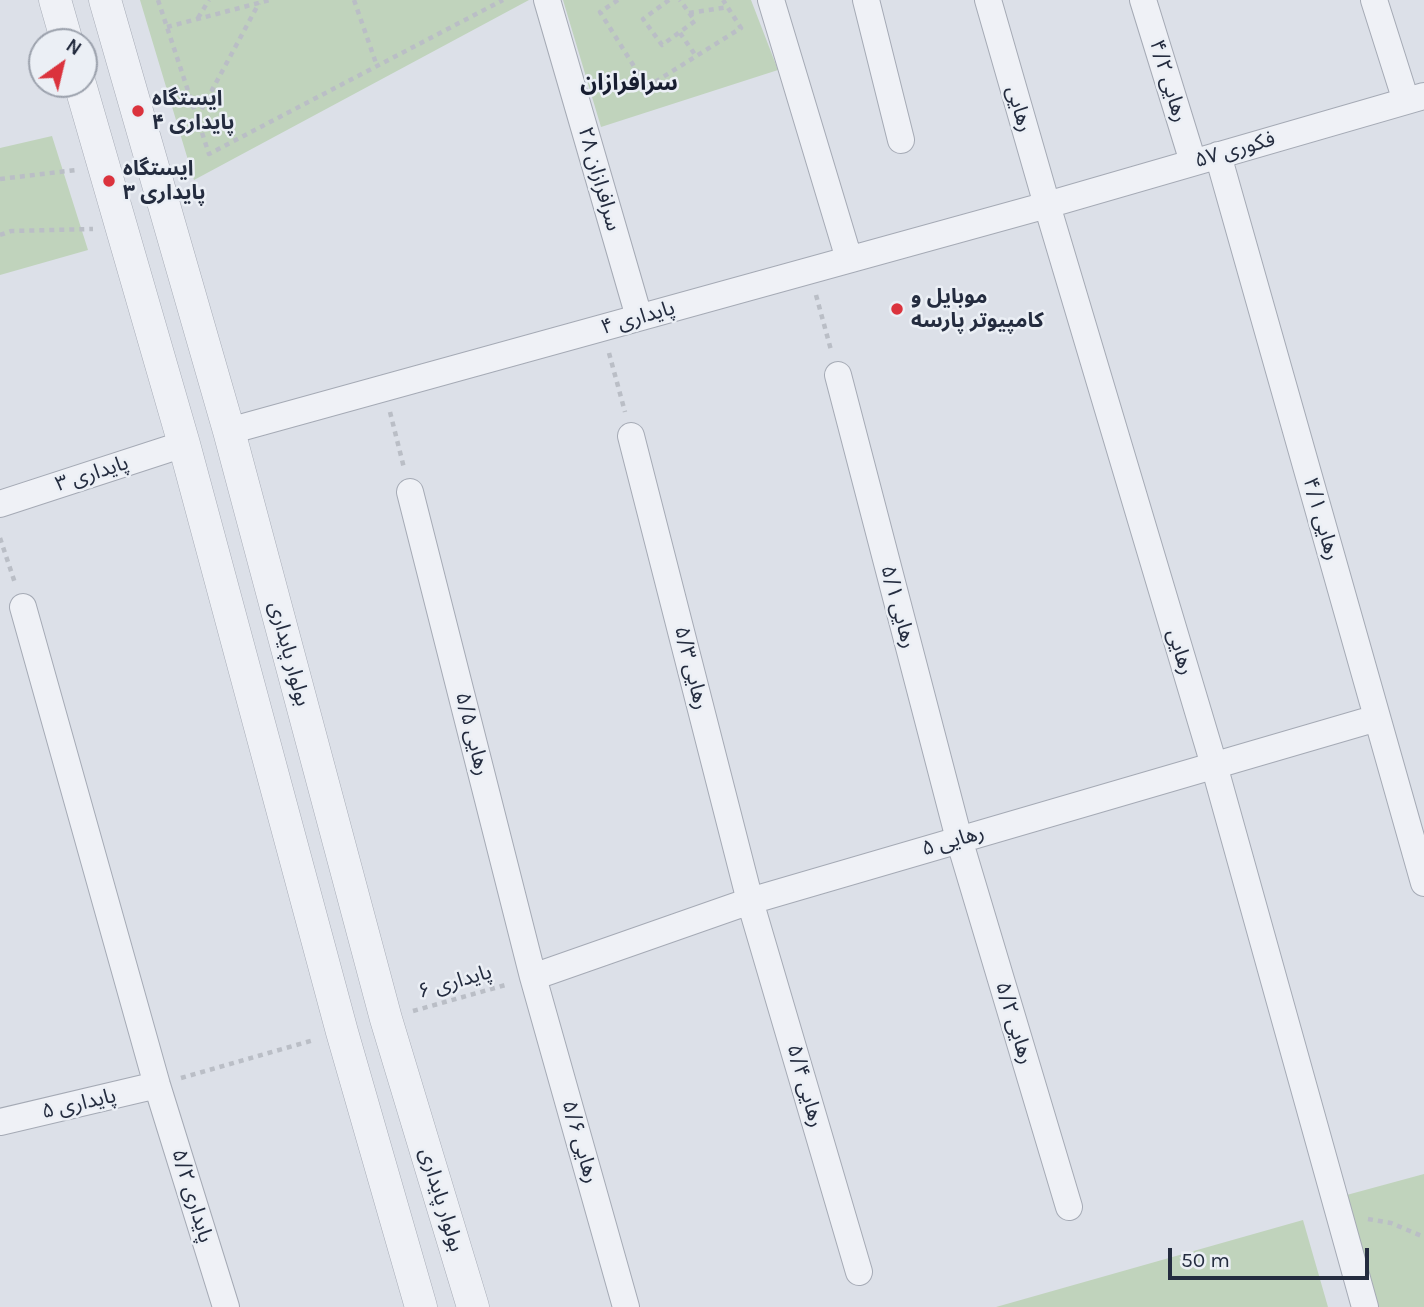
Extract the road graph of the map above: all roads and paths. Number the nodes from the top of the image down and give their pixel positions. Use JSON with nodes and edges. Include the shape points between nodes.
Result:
{"nodes":[{"id":1,"x":55,"y":0,"type":"edge"},
{"id":2,"x":105,"y":0,"type":"edge"},
{"id":3,"x":158,"y":0,"type":"edge"},
{"id":4,"x":209,"y":0,"type":"edge"},
{"id":5,"x":270,"y":0,"type":"edge"},
{"id":6,"x":354,"y":0,"type":"edge"},
{"id":7,"x":503,"y":0,"type":"edge"},
{"id":8,"x":547,"y":0,"type":"edge"},
{"id":9,"x":618,"y":0,"type":"edge"},
{"id":10,"x":656,"y":0,"type":"edge"},
{"id":11,"x":669,"y":0,"type":"edge"},
{"id":12,"x":680,"y":0,"type":"edge"},
{"id":13,"x":723,"y":0,"type":"edge"},
{"id":14,"x":771,"y":0,"type":"edge"},
{"id":15,"x":866,"y":0,"type":"edge"},
{"id":16,"x":988,"y":0,"type":"edge"},
{"id":17,"x":1143,"y":0,"type":"edge"},
{"id":18,"x":1374,"y":0,"type":"edge"},
{"id":19,"x":258,"y":3,"type":"junction"},
{"id":20,"x":661,"y":6,"type":"junction"},
{"id":21,"x":728,"y":7,"type":"junction"},
{"id":22,"x":690,"y":13,"type":"junction"},
{"id":23,"x":198,"y":19,"type":"junction"},
{"id":24,"x":167,"y":27,"type":"junction"},
{"id":25,"x":63,"y":28,"type":"edge"},
{"id":26,"x":680,"y":33,"type":"junction"},
{"id":27,"x":696,"y":56,"type":"junction"},
{"id":28,"x":377,"y":66,"type":"junction"},
{"id":29,"x":84,"y":98,"type":"edge"},
{"id":30,"x":1415,"y":98,"type":"edge"},
{"id":31,"x":197,"y":118,"type":"junction"},
{"id":32,"x":901,"y":140,"type":"dead end"},
{"id":33,"x":1218,"y":155,"type":"junction"},
{"id":34,"x":1193,"y":162,"type":"junction"},
{"id":35,"x":105,"y":167,"type":"junction"},
{"id":36,"x":0,"y":179,"type":"edge"},
{"id":37,"x":1047,"y":205,"type":"junction"},
{"id":38,"x":122,"y":228,"type":"junction"},
{"id":39,"x":0,"y":235,"type":"edge"},
{"id":40,"x":849,"y":259,"type":"junction"},
{"id":41,"x":810,"y":270,"type":"junction"},
{"id":42,"x":639,"y":317,"type":"junction"},
{"id":43,"x":602,"y":328,"type":"junction"},
{"id":44,"x":838,"y":375,"type":"joint"},
{"id":45,"x":384,"y":388,"type":"junction"},
{"id":46,"x":229,"y":431,"type":"junction"},
{"id":47,"x":631,"y":436,"type":"joint"},
{"id":48,"x":184,"y":444,"type":"junction"},
{"id":49,"x":410,"y":492,"type":"joint"},
{"id":50,"x":0,"y":504,"type":"edge"},
{"id":51,"x":0,"y":538,"type":"edge"},
{"id":52,"x":23,"y":607,"type":"joint"},
{"id":53,"x":1377,"y":718,"type":"junction"},
{"id":54,"x":1214,"y":765,"type":"junction"},
{"id":55,"x":959,"y":839,"type":"junction"},
{"id":56,"x":1424,"y":883,"type":"edge"},
{"id":57,"x":750,"y":901,"type":"junction"},
{"id":58,"x":533,"y":976,"type":"junction"},
{"id":59,"x":386,"y":1019,"type":"junction"},
{"id":60,"x":342,"y":1032,"type":"junction"},
{"id":61,"x":157,"y":1085,"type":"junction"},
{"id":62,"x":0,"y":1122,"type":"edge"},
{"id":63,"x":1069,"y":1207,"type":"dead end"},
{"id":64,"x":1339,"y":1214,"type":"junction"},
{"id":65,"x":1424,"y":1237,"type":"edge"},
{"id":66,"x":859,"y":1272,"type":"dead end"},
{"id":67,"x":226,"y":1307,"type":"edge"},
{"id":68,"x":421,"y":1307,"type":"edge"},
{"id":69,"x":473,"y":1307,"type":"edge"},
{"id":70,"x":626,"y":1307,"type":"edge"},
{"id":71,"x":1365,"y":1307,"type":"edge"}],
"edges":[{"from":1,"to":25,"type":"street"},
{"from":2,"to":46,"type":"street","name":"بولوار پایداری"},
{"from":3,"to":24,"type":"path"},
{"from":4,"to":23,"type":"path"},
{"from":5,"to":19,"type":"path"},
{"from":6,"to":28,"type":"path"},
{"from":7,"to":28,"type":"path"},
{"from":8,"to":42,"type":"street","name":"سرافرازان ۲۸"},
{"from":9,"to":27,"type":"path","via":[[600,12],[647,87]]},
{"from":10,"to":20,"type":"path"},
{"from":11,"to":20,"type":"path"},
{"from":12,"to":22,"type":"path"},
{"from":13,"to":21,"type":"path"},
{"from":14,"to":40,"type":"street"},
{"from":15,"to":32,"type":"street"},
{"from":16,"to":37,"type":"street","name":"رهایی"},
{"from":17,"to":34,"type":"street","name":"رهایی ۴/۲"},
{"from":18,"to":30,"type":"street"},
{"from":19,"to":23,"type":"path"},
{"from":19,"to":31,"type":"path"},
{"from":20,"to":26,"type":"path","via":[[643,19],[662,45]]},
{"from":21,"to":22,"type":"path"},
{"from":21,"to":27,"type":"path","via":[[741,28]]},
{"from":22,"to":26,"type":"path","via":[[695,21]]},
{"from":23,"to":24,"type":"path"},
{"from":24,"to":31,"type":"path"},
{"from":26,"to":27,"type":"path"},
{"from":28,"to":31,"type":"path","via":[[209,155]]},
{"from":29,"to":35,"type":"street"},
{"from":30,"to":33,"type":"street","name":"فکوری ۵۷"},
{"from":33,"to":34,"type":"street","name":"فکوری ۵۷"},
{"from":33,"to":53,"type":"street","name":"رهایی ۴/۱"},
{"from":34,"to":37,"type":"street","name":"فکوری ۵۷"},
{"from":35,"to":36,"type":"path"},
{"from":35,"to":38,"type":"street"},
{"from":37,"to":40,"type":"street","name":"پایداری ۴"},
{"from":37,"to":54,"type":"street","name":"رهایی"},
{"from":38,"to":39,"type":"path","via":[[11,230]]},
{"from":38,"to":48,"type":"street"},
{"from":40,"to":41,"type":"street","name":"پایداری ۴"},
{"from":41,"to":42,"type":"street","name":"پایداری ۴"},
{"from":41,"to":44,"type":"path"},
{"from":42,"to":43,"type":"street","name":"پایداری ۴"},
{"from":43,"to":45,"type":"street","name":"پایداری ۴"},
{"from":43,"to":47,"type":"path"},
{"from":44,"to":55,"type":"street","name":"رهایی ۵/۱"},
{"from":45,"to":46,"type":"street","name":"پایداری ۴"},
{"from":45,"to":49,"type":"path"},
{"from":46,"to":48,"type":"street"},
{"from":46,"to":59,"type":"street","name":"بولوار پایداری"},
{"from":47,"to":57,"type":"street","name":"رهایی ۵/۳"},
{"from":48,"to":50,"type":"street","name":"پایداری ۳"},
{"from":48,"to":60,"type":"street"},
{"from":49,"to":58,"type":"street","name":"رهایی ۵/۵"},
{"from":51,"to":52,"type":"path"},
{"from":52,"to":61,"type":"street","name":"پایداری ۵/۲"},
{"from":53,"to":54,"type":"street","name":"رهایی ۵"},
{"from":53,"to":56,"type":"street","name":"رهایی ۴/۱"},
{"from":54,"to":55,"type":"street","name":"رهایی ۵"},
{"from":54,"to":64,"type":"street","name":"رهایی"},
{"from":55,"to":57,"type":"street","name":"رهایی ۵"},
{"from":55,"to":63,"type":"street","name":"رهایی ۵/۲"},
{"from":57,"to":58,"type":"street","name":"رهایی ۵"},
{"from":57,"to":66,"type":"street","name":"رهایی ۵/۴"},
{"from":58,"to":59,"type":"path","name":"پایداری ۶"},
{"from":58,"to":70,"type":"street","name":"رهایی ۵/۶"},
{"from":59,"to":69,"type":"street","name":"بولوار پایداری"},
{"from":60,"to":61,"type":"path"},
{"from":60,"to":68,"type":"street"},
{"from":61,"to":62,"type":"street","name":"پایداری ۵"},
{"from":61,"to":67,"type":"street","name":"پایداری ۵/۲"},
{"from":64,"to":65,"type":"path","via":[[1391,1223]]},
{"from":64,"to":71,"type":"street","name":"رهایی"}]}
